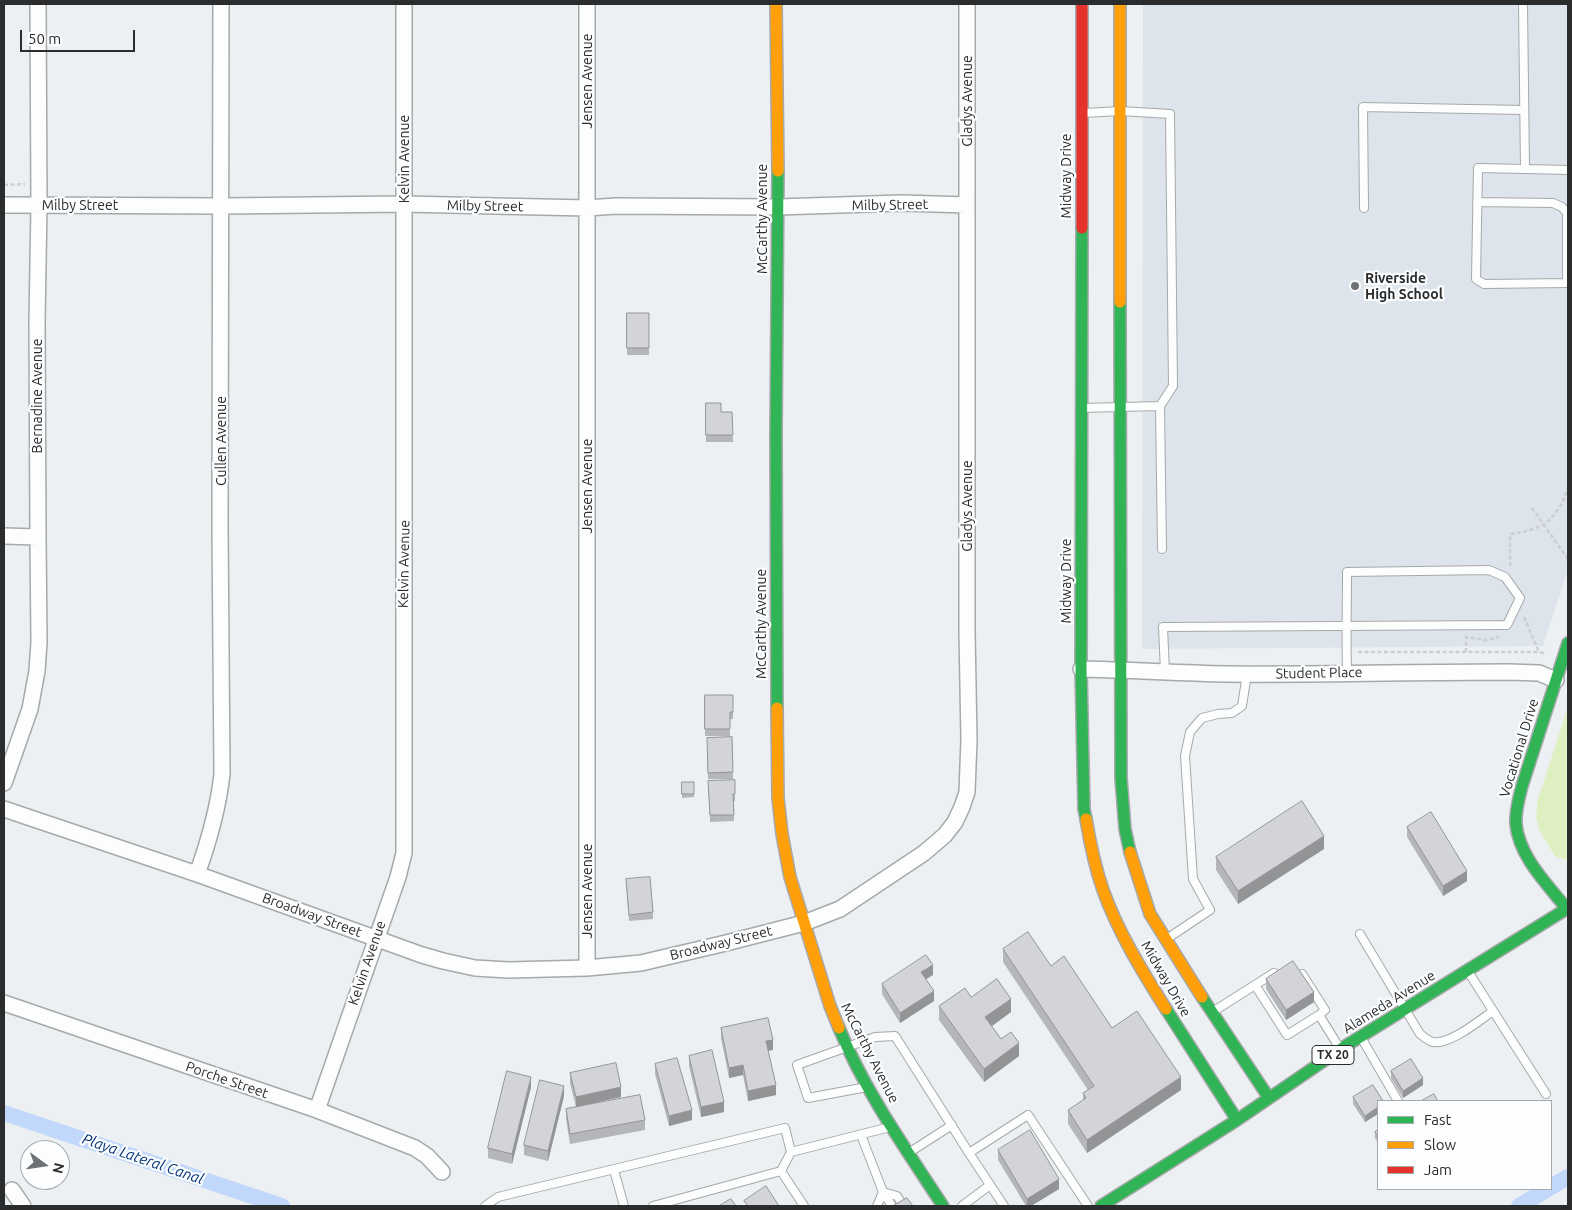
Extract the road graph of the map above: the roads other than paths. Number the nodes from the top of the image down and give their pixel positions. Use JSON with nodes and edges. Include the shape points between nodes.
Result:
{"nodes":[{"id":1,"x":38,"y":4,"type":"edge"},
{"id":2,"x":221,"y":4,"type":"edge"},
{"id":3,"x":404,"y":4,"type":"edge"},
{"id":4,"x":587,"y":4,"type":"edge"},
{"id":5,"x":776,"y":4,"type":"edge"},
{"id":6,"x":967,"y":4,"type":"edge"},
{"id":7,"x":1082,"y":4,"type":"edge"},
{"id":8,"x":1120,"y":4,"type":"edge"},
{"id":9,"x":1523,"y":4,"type":"edge"},
{"id":10,"x":1524,"y":110,"type":"junction"},
{"id":11,"x":1120,"y":112,"type":"junction"},
{"id":12,"x":1082,"y":113,"type":"junction"},
{"id":13,"x":1525,"y":169,"type":"junction"},
{"id":14,"x":1568,"y":170,"type":"edge"},
{"id":15,"x":1477,"y":202,"type":"junction"},
{"id":16,"x":404,"y":204,"type":"junction"},
{"id":17,"x":4,"y":205,"type":"edge"},
{"id":18,"x":39,"y":205,"type":"junction"},
{"id":19,"x":967,"y":205,"type":"junction"},
{"id":20,"x":222,"y":206,"type":"junction"},
{"id":21,"x":778,"y":207,"type":"junction"},
{"id":22,"x":587,"y":208,"type":"junction"},
{"id":23,"x":1364,"y":208,"type":"dead end"},
{"id":24,"x":1568,"y":284,"type":"edge"},
{"id":25,"x":1160,"y":406,"type":"junction"},
{"id":26,"x":1081,"y":408,"type":"junction"},
{"id":27,"x":1121,"y":408,"type":"junction"},
{"id":28,"x":4,"y":536,"type":"edge"},
{"id":29,"x":38,"y":536,"type":"junction"},
{"id":30,"x":1162,"y":549,"type":"dead end"},
{"id":31,"x":1347,"y":626,"type":"junction"},
{"id":32,"x":1568,"y":643,"type":"edge"},
{"id":33,"x":1081,"y":670,"type":"junction"},
{"id":34,"x":1121,"y":670,"type":"junction"},
{"id":35,"x":1165,"y":672,"type":"junction"},
{"id":36,"x":1347,"y":672,"type":"junction"},
{"id":37,"x":1247,"y":674,"type":"junction"},
{"id":38,"x":1556,"y":680,"type":"junction"},
{"id":39,"x":4,"y":783,"type":"edge"},
{"id":40,"x":4,"y":809,"type":"edge"},
{"id":41,"x":197,"y":874,"type":"junction"},
{"id":42,"x":1567,"y":908,"type":"edge"},
{"id":43,"x":804,"y":922,"type":"junction"},
{"id":44,"x":1360,"y":934,"type":"dead end"},
{"id":45,"x":376,"y":938,"type":"junction"},
{"id":46,"x":1166,"y":939,"type":"junction"},
{"id":47,"x":587,"y":968,"type":"junction"},
{"id":48,"x":1299,"y":969,"type":"edge"},
{"id":49,"x":1278,"y":971,"type":"edge"},
{"id":50,"x":1468,"y":971,"type":"junction"},
{"id":51,"x":1255,"y":985,"type":"junction"},
{"id":52,"x":4,"y":1003,"type":"edge"},
{"id":53,"x":1406,"y":1010,"type":"junction"},
{"id":54,"x":1493,"y":1011,"type":"junction"},
{"id":55,"x":1212,"y":1012,"type":"junction"},
{"id":56,"x":1319,"y":1015,"type":"junction"},
{"id":57,"x":1361,"y":1037,"type":"junction"},
{"id":58,"x":847,"y":1048,"type":"junction"},
{"id":59,"x":1341,"y":1050,"type":"junction"},
{"id":60,"x":869,"y":1087,"type":"junction"},
{"id":61,"x":1546,"y":1094,"type":"dead end"},
{"id":62,"x":1269,"y":1098,"type":"junction"},
{"id":63,"x":1397,"y":1100,"type":"edge"},
{"id":64,"x":317,"y":1110,"type":"junction"},
{"id":65,"x":1237,"y":1120,"type":"junction"},
{"id":66,"x":952,"y":1125,"type":"junction"},
{"id":67,"x":892,"y":1127,"type":"junction"},
{"id":68,"x":860,"y":1134,"type":"junction"},
{"id":69,"x":791,"y":1152,"type":"junction"},
{"id":70,"x":909,"y":1153,"type":"junction"},
{"id":71,"x":969,"y":1153,"type":"junction"},
{"id":72,"x":614,"y":1170,"type":"junction"},
{"id":73,"x":781,"y":1170,"type":"junction"},
{"id":74,"x":442,"y":1172,"type":"dead end"},
{"id":75,"x":990,"y":1185,"type":"junction"},
{"id":76,"x":12,"y":1190,"type":"dead end"},
{"id":77,"x":883,"y":1192,"type":"junction"},
{"id":78,"x":902,"y":1204,"type":"edge"},
{"id":79,"x":23,"y":1206,"type":"edge"},
{"id":80,"x":485,"y":1206,"type":"edge"},
{"id":81,"x":624,"y":1206,"type":"edge"},
{"id":82,"x":653,"y":1206,"type":"edge"},
{"id":83,"x":804,"y":1206,"type":"edge"},
{"id":84,"x":877,"y":1206,"type":"edge"},
{"id":85,"x":892,"y":1206,"type":"edge"},
{"id":86,"x":943,"y":1206,"type":"edge"},
{"id":87,"x":962,"y":1206,"type":"edge"},
{"id":88,"x":1004,"y":1206,"type":"edge"},
{"id":89,"x":1088,"y":1206,"type":"edge"},
{"id":90,"x":1101,"y":1206,"type":"edge"}],
"edges":[{"from":1,"to":18,"type":"street","name":"Bernadine Avenue"},
{"from":2,"to":20,"type":"street","name":"Cullen Avenue"},
{"from":3,"to":16,"type":"street","name":"Kelvin Avenue"},
{"from":4,"to":22,"type":"street","name":"Jensen Avenue"},
{"from":5,"to":21,"type":"main road","name":"McCarthy Avenue"},
{"from":6,"to":19,"type":"street","name":"Gladys Avenue"},
{"from":7,"to":12,"type":"main road","name":"Midway Drive"},
{"from":8,"to":11,"type":"main road","name":"Midway Drive"},
{"from":9,"to":10,"type":"lane"},
{"from":10,"to":13,"type":"lane"},
{"from":10,"to":23,"type":"lane","via":[[1363,107]]},
{"from":11,"to":12,"type":"lane"},
{"from":11,"to":25,"type":"lane","via":[[1170,114],[1173,386]]},
{"from":11,"to":27,"type":"main road","name":"Midway Drive"},
{"from":12,"to":26,"type":"main road","name":"Midway Drive"},
{"from":13,"to":14,"type":"lane"},
{"from":13,"to":15,"type":"lane","via":[[1478,168]]},
{"from":15,"to":24,"type":"lane","via":[[1553,203],[1562,207],[1567,213]]},
{"from":15,"to":24,"type":"lane","via":[[1476,279],[1484,284]]},
{"from":16,"to":20,"type":"street","name":"Milby Street"},
{"from":16,"to":22,"type":"street","name":"Milby Street"},
{"from":16,"to":45,"type":"street","name":"Kelvin Avenue","via":[[405,839],[398,877]]},
{"from":17,"to":18,"type":"street","name":"Milby Street"},
{"from":18,"to":20,"type":"street","name":"Milby Street"},
{"from":18,"to":29,"type":"street","name":"Bernadine Avenue"},
{"from":19,"to":21,"type":"street","name":"Milby Street","via":[[901,203]]},
{"from":19,"to":43,"type":"street","name":"Gladys Avenue","via":[[967,792],[955,822],[924,853],[840,909]]},
{"from":20,"to":41,"type":"street","name":"Cullen Avenue","via":[[222,774],[217,812]]},
{"from":21,"to":22,"type":"street","name":"Milby Street"},
{"from":21,"to":43,"type":"main road","name":"McCarthy Avenue","via":[[778,798],[790,877]]},
{"from":22,"to":47,"type":"street","name":"Jensen Avenue"},
{"from":25,"to":27,"type":"lane"},
{"from":25,"to":30,"type":"lane"},
{"from":26,"to":27,"type":"lane"},
{"from":26,"to":33,"type":"main road","name":"Midway Drive"},
{"from":27,"to":34,"type":"main road","name":"Midway Drive"},
{"from":28,"to":29,"type":"street"},
{"from":29,"to":39,"type":"street","name":"Bernadine Avenue","via":[[37,671],[30,709]]},
{"from":31,"to":31,"type":"lane","via":[[1506,626],[1520,598],[1505,577],[1489,570],[1348,572]]},
{"from":31,"to":35,"type":"lane","via":[[1163,627]]},
{"from":31,"to":36,"type":"lane"},
{"from":32,"to":38,"type":"main road","name":"Vocational Drive"},
{"from":33,"to":34,"type":"street","name":"Student Place"},
{"from":33,"to":65,"type":"main road","name":"Midway Drive","via":[[1084,809],[1090,848],[1103,890],[1149,982]]},
{"from":34,"to":35,"type":"street","name":"Student Place"},
{"from":34,"to":46,"type":"main road","name":"Midway Drive","via":[[1121,778],[1125,829],[1150,914]]},
{"from":35,"to":37,"type":"street","name":"Student Place"},
{"from":36,"to":37,"type":"street","name":"Student Place"},
{"from":36,"to":38,"type":"street","name":"Student Place","via":[[1508,672],[1539,674]]},
{"from":37,"to":46,"type":"lane","via":[[1242,706],[1232,713],[1202,718],[1190,732],[1185,756],[1193,879],[1210,910]]},
{"from":38,"to":42,"type":"main road","name":"Vocational Drive","via":[[1517,805],[1516,825],[1527,854]]},
{"from":40,"to":41,"type":"street","name":"Broadway Street"},
{"from":41,"to":45,"type":"street","name":"Broadway Street"},
{"from":42,"to":50,"type":"main road","name":"Alameda Avenue","number":"TX 20"},
{"from":43,"to":47,"type":"street","name":"Broadway Street","via":[[641,962]]},
{"from":43,"to":58,"type":"main road","name":"McCarthy Avenue","via":[[830,1006]]},
{"from":44,"to":53,"type":"lane"},
{"from":45,"to":47,"type":"street","name":"Broadway Street","via":[[443,961],[475,968]]},
{"from":45,"to":64,"type":"street","name":"Kelvin Avenue"},
{"from":46,"to":55,"type":"main road","name":"Midway Drive"},
{"from":48,"to":56,"type":"lane","via":[[1325,1010]]},
{"from":49,"to":51,"type":"lane"},
{"from":50,"to":53,"type":"main road","name":"Alameda Avenue","number":"TX 20"},
{"from":50,"to":54,"type":"lane"},
{"from":51,"to":55,"type":"lane"},
{"from":51,"to":56,"type":"lane","via":[[1287,1035]]},
{"from":52,"to":64,"type":"street","name":"Porche Street"},
{"from":53,"to":54,"type":"lane","via":[[1420,1034],[1432,1042],[1454,1037]]},
{"from":53,"to":57,"type":"main road","name":"Alameda Avenue","number":"TX 20"},
{"from":54,"to":61,"type":"lane"},
{"from":55,"to":62,"type":"main road","name":"Midway Drive"},
{"from":56,"to":59,"type":"lane"},
{"from":57,"to":59,"type":"main road","name":"Alameda Avenue","number":"TX 20"},
{"from":57,"to":63,"type":"lane"},
{"from":58,"to":60,"type":"main road","name":"McCarthy Avenue"},
{"from":58,"to":60,"type":"lane","via":[[797,1065],[808,1098]]},
{"from":58,"to":66,"type":"lane","via":[[876,1037],[894,1036]]},
{"from":59,"to":62,"type":"main road","name":"Alameda Avenue","number":"TX 20"},
{"from":60,"to":67,"type":"main road","name":"McCarthy Avenue"},
{"from":62,"to":65,"type":"main road","name":"Alameda Avenue","number":"TX 20"},
{"from":64,"to":74,"type":"street","name":"Porche Street","via":[[415,1148]]},
{"from":65,"to":90,"type":"main road","name":"Alameda Avenue","number":"TX 20"},
{"from":66,"to":70,"type":"lane"},
{"from":66,"to":71,"type":"lane"},
{"from":67,"to":68,"type":"lane"},
{"from":67,"to":70,"type":"main road","name":"McCarthy Avenue"},
{"from":68,"to":69,"type":"lane"},
{"from":68,"to":77,"type":"lane"},
{"from":69,"to":72,"type":"lane","via":[[786,1128]]},
{"from":69,"to":73,"type":"lane"},
{"from":70,"to":86,"type":"main road","name":"McCarthy Avenue"},
{"from":71,"to":75,"type":"lane"},
{"from":71,"to":89,"type":"lane","via":[[1028,1115]]},
{"from":72,"to":80,"type":"lane","via":[[498,1198]]},
{"from":72,"to":81,"type":"lane"},
{"from":73,"to":82,"type":"lane"},
{"from":73,"to":83,"type":"lane"},
{"from":75,"to":87,"type":"lane"},
{"from":75,"to":88,"type":"lane"},
{"from":76,"to":79,"type":"street"},
{"from":77,"to":78,"type":"lane","via":[[897,1196]]},
{"from":77,"to":84,"type":"lane"},
{"from":77,"to":85,"type":"lane"}]}
